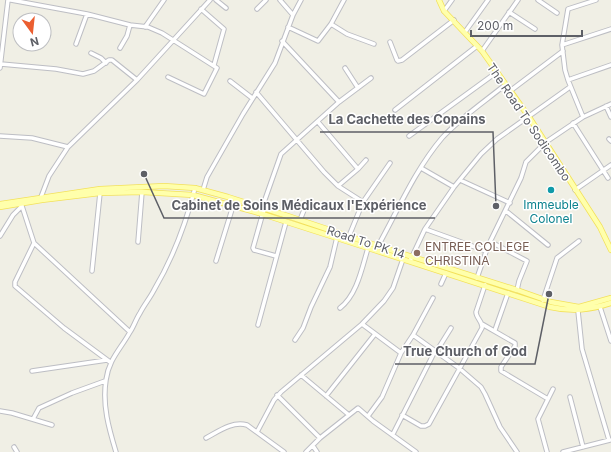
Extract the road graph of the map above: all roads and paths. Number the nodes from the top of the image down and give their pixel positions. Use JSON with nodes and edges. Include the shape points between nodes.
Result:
{"nodes":[{"id":1,"x":10,"y":0,"type":"edge"},
{"id":2,"x":31,"y":0,"type":"edge"},
{"id":3,"x":164,"y":0,"type":"edge"},
{"id":4,"x":210,"y":0,"type":"edge"},
{"id":5,"x":216,"y":0,"type":"edge"},
{"id":6,"x":266,"y":0,"type":"edge"},
{"id":7,"x":280,"y":0,"type":"edge"},
{"id":8,"x":301,"y":0,"type":"edge"},
{"id":9,"x":344,"y":0,"type":"edge"},
{"id":10,"x":438,"y":0,"type":"edge"},
{"id":11,"x":452,"y":0,"type":"edge"},
{"id":12,"x":488,"y":0,"type":"edge"},
{"id":13,"x":518,"y":0,"type":"edge"},
{"id":14,"x":538,"y":0,"type":"edge"},
{"id":15,"x":596,"y":0,"type":"edge"},
{"id":16,"x":25,"y":3,"type":"junction"},
{"id":17,"x":226,"y":8,"type":"dead end"},
{"id":18,"x":201,"y":9,"type":"junction"},
{"id":19,"x":257,"y":9,"type":"dead end"},
{"id":20,"x":444,"y":11,"type":"junction"},
{"id":21,"x":509,"y":12,"type":"junction"},
{"id":22,"x":557,"y":13,"type":"dead end"},
{"id":23,"x":87,"y":14,"type":"junction"},
{"id":24,"x":293,"y":15,"type":"junction"},
{"id":25,"x":454,"y":20,"type":"junction"},
{"id":26,"x":331,"y":24,"type":"junction"},
{"id":27,"x":130,"y":25,"type":"junction"},
{"id":28,"x":146,"y":27,"type":"junction"},
{"id":29,"x":288,"y":27,"type":"junction"},
{"id":30,"x":535,"y":29,"type":"dead end"},
{"id":31,"x":611,"y":29,"type":"edge"},
{"id":32,"x":466,"y":32,"type":"junction"},
{"id":33,"x":174,"y":40,"type":"junction"},
{"id":34,"x":282,"y":41,"type":"junction"},
{"id":35,"x":390,"y":42,"type":"dead end"},
{"id":36,"x":76,"y":44,"type":"dead end"},
{"id":37,"x":374,"y":44,"type":"dead end"},
{"id":38,"x":562,"y":45,"type":"junction"},
{"id":39,"x":477,"y":46,"type":"junction"},
{"id":40,"x":120,"y":48,"type":"dead end"},
{"id":41,"x":482,"y":51,"type":"junction"},
{"id":42,"x":563,"y":51,"type":"junction"},
{"id":43,"x":91,"y":53,"type":"dead end"},
{"id":44,"x":106,"y":63,"type":"junction"},
{"id":45,"x":214,"y":65,"type":"junction"},
{"id":46,"x":611,"y":65,"type":"edge"},
{"id":47,"x":0,"y":66,"type":"edge"},
{"id":48,"x":345,"y":68,"type":"dead end"},
{"id":49,"x":497,"y":72,"type":"junction"},
{"id":50,"x":168,"y":77,"type":"dead end"},
{"id":51,"x":371,"y":78,"type":"dead end"},
{"id":52,"x":137,"y":80,"type":"junction"},
{"id":53,"x":568,"y":80,"type":"junction"},
{"id":54,"x":230,"y":81,"type":"dead end"},
{"id":55,"x":506,"y":85,"type":"junction"},
{"id":56,"x":570,"y":87,"type":"junction"},
{"id":57,"x":358,"y":88,"type":"junction"},
{"id":58,"x":510,"y":91,"type":"junction"},
{"id":59,"x":256,"y":92,"type":"junction"},
{"id":60,"x":252,"y":98,"type":"junction"},
{"id":61,"x":339,"y":102,"type":"junction"},
{"id":62,"x":611,"y":104,"type":"edge"},
{"id":63,"x":606,"y":106,"type":"junction"},
{"id":64,"x":395,"y":110,"type":"dead end"},
{"id":65,"x":529,"y":117,"type":"junction"},
{"id":66,"x":583,"y":117,"type":"junction"},
{"id":67,"x":611,"y":118,"type":"edge"},
{"id":68,"x":318,"y":122,"type":"junction"},
{"id":69,"x":573,"y":123,"type":"junction"},
{"id":70,"x":0,"y":136,"type":"edge"},
{"id":71,"x":409,"y":136,"type":"dead end"},
{"id":72,"x":297,"y":140,"type":"junction"},
{"id":73,"x":546,"y":142,"type":"junction"},
{"id":74,"x":68,"y":147,"type":"junction"},
{"id":75,"x":366,"y":160,"type":"dead end"},
{"id":76,"x":390,"y":163,"type":"dead end"},
{"id":77,"x":611,"y":165,"type":"edge"},
{"id":78,"x":421,"y":168,"type":"junction"},
{"id":79,"x":358,"y":169,"type":"junction"},
{"id":80,"x":603,"y":171,"type":"junction"},
{"id":81,"x":608,"y":178,"type":"dead end"},
{"id":82,"x":460,"y":180,"type":"junction"},
{"id":83,"x":338,"y":186,"type":"junction"},
{"id":84,"x":454,"y":187,"type":"junction"},
{"id":85,"x":195,"y":188,"type":"junction"},
{"id":86,"x":203,"y":190,"type":"junction"},
{"id":87,"x":575,"y":190,"type":"junction"},
{"id":88,"x":142,"y":192,"type":"junction"},
{"id":89,"x":100,"y":193,"type":"junction"},
{"id":90,"x":193,"y":195,"type":"junction"},
{"id":91,"x":41,"y":197,"type":"junction"},
{"id":92,"x":363,"y":202,"type":"junction"},
{"id":93,"x":510,"y":203,"type":"junction"},
{"id":94,"x":0,"y":204,"type":"edge"},
{"id":95,"x":21,"y":205,"type":"junction"},
{"id":96,"x":306,"y":205,"type":"dead end"},
{"id":97,"x":233,"y":206,"type":"junction"},
{"id":98,"x":0,"y":207,"type":"edge"},
{"id":99,"x":263,"y":208,"type":"junction"},
{"id":100,"x":506,"y":211,"type":"junction"},
{"id":101,"x":262,"y":214,"type":"junction"},
{"id":102,"x":300,"y":220,"type":"junction"},
{"id":103,"x":286,"y":222,"type":"junction"},
{"id":104,"x":426,"y":229,"type":"junction"},
{"id":105,"x":337,"y":235,"type":"junction"},
{"id":106,"x":0,"y":236,"type":"edge"},
{"id":107,"x":349,"y":236,"type":"junction"},
{"id":108,"x":579,"y":241,"type":"dead end"},
{"id":109,"x":138,"y":242,"type":"dead end"},
{"id":110,"x":490,"y":242,"type":"junction"},
{"id":111,"x":34,"y":244,"type":"junction"},
{"id":112,"x":548,"y":245,"type":"dead end"},
{"id":113,"x":378,"y":246,"type":"junction"},
{"id":114,"x":368,"y":248,"type":"junction"},
{"id":115,"x":611,"y":250,"type":"edge"},
{"id":116,"x":486,"y":251,"type":"junction"},
{"id":117,"x":276,"y":256,"type":"junction"},
{"id":118,"x":403,"y":259,"type":"junction"},
{"id":119,"x":411,"y":259,"type":"junction"},
{"id":120,"x":216,"y":261,"type":"dead end"},
{"id":121,"x":92,"y":271,"type":"dead end"},
{"id":122,"x":446,"y":272,"type":"junction"},
{"id":123,"x":477,"y":278,"type":"junction"},
{"id":124,"x":441,"y":284,"type":"dead end"},
{"id":125,"x":485,"y":285,"type":"junction"},
{"id":126,"x":517,"y":290,"type":"junction"},
{"id":127,"x":508,"y":293,"type":"junction"},
{"id":128,"x":433,"y":298,"type":"dead end"},
{"id":129,"x":611,"y":298,"type":"edge"},
{"id":130,"x":543,"y":300,"type":"junction"},
{"id":131,"x":611,"y":303,"type":"edge"},
{"id":132,"x":600,"y":307,"type":"junction"},
{"id":133,"x":340,"y":308,"type":"dead end"},
{"id":134,"x":578,"y":311,"type":"junction"},
{"id":135,"x":362,"y":324,"type":"junction"},
{"id":136,"x":482,"y":324,"type":"junction"},
{"id":137,"x":258,"y":325,"type":"dead end"},
{"id":138,"x":451,"y":328,"type":"dead end"},
{"id":139,"x":495,"y":330,"type":"junction"},
{"id":140,"x":130,"y":332,"type":"junction"},
{"id":141,"x":375,"y":334,"type":"junction"},
{"id":142,"x":413,"y":335,"type":"junction"},
{"id":143,"x":295,"y":340,"type":"dead end"},
{"id":144,"x":611,"y":342,"type":"edge"},
{"id":145,"x":436,"y":352,"type":"junction"},
{"id":146,"x":401,"y":353,"type":"junction"},
{"id":147,"x":109,"y":361,"type":"junction"},
{"id":148,"x":459,"y":368,"type":"junction"},
{"id":149,"x":32,"y":372,"type":"dead end"},
{"id":150,"x":301,"y":374,"type":"junction"},
{"id":151,"x":106,"y":381,"type":"junction"},
{"id":152,"x":553,"y":389,"type":"dead end"},
{"id":153,"x":277,"y":395,"type":"junction"},
{"id":154,"x":326,"y":396,"type":"junction"},
{"id":155,"x":570,"y":397,"type":"dead end"},
{"id":156,"x":548,"y":399,"type":"junction"},
{"id":157,"x":0,"y":411,"type":"edge"},
{"id":158,"x":349,"y":415,"type":"junction"},
{"id":159,"x":402,"y":415,"type":"junction"},
{"id":160,"x":368,"y":416,"type":"junction"},
{"id":161,"x":33,"y":420,"type":"junction"},
{"id":162,"x":52,"y":425,"type":"dead end"},
{"id":163,"x":257,"y":432,"type":"junction"},
{"id":164,"x":393,"y":434,"type":"junction"},
{"id":165,"x":206,"y":438,"type":"dead end"},
{"id":166,"x":320,"y":438,"type":"junction"},
{"id":167,"x":610,"y":440,"type":"edge"},
{"id":168,"x":313,"y":446,"type":"junction"},
{"id":169,"x":14,"y":447,"type":"dead end"},
{"id":170,"x":583,"y":447,"type":"junction"},
{"id":171,"x":17,"y":452,"type":"edge"},
{"id":172,"x":116,"y":452,"type":"edge"},
{"id":173,"x":284,"y":452,"type":"edge"},
{"id":174,"x":306,"y":452,"type":"edge"},
{"id":175,"x":317,"y":452,"type":"edge"},
{"id":176,"x":416,"y":452,"type":"edge"},
{"id":177,"x":516,"y":452,"type":"edge"},
{"id":178,"x":547,"y":452,"type":"edge"},
{"id":179,"x":563,"y":452,"type":"edge"}],
"edges":[{"from":1,"to":16,"type":"street"},
{"from":1,"to":47,"type":"street"},
{"from":2,"to":16,"type":"street"},
{"from":3,"to":28,"type":"street"},
{"from":4,"to":18,"type":"street"},
{"from":5,"to":17,"type":"street"},
{"from":6,"to":19,"type":"street"},
{"from":7,"to":24,"type":"street"},
{"from":8,"to":24,"type":"street"},
{"from":9,"to":26,"type":"street"},
{"from":10,"to":20,"type":"main road","name":"The Road To Sodicombo"},
{"from":11,"to":20,"type":"street"},
{"from":12,"to":32,"type":"street"},
{"from":13,"to":21,"type":"street"},
{"from":14,"to":22,"type":"street"},
{"from":15,"to":38,"type":"street","via":[[568,8]]},
{"from":16,"to":23,"type":"street"},
{"from":18,"to":33,"type":"street"},
{"from":18,"to":45,"type":"street","via":[[223,28]]},
{"from":20,"to":25,"type":"main road","name":"The Road To Sodicombo"},
{"from":21,"to":30,"type":"street"},
{"from":21,"to":41,"type":"street"},
{"from":23,"to":27,"type":"street"},
{"from":23,"to":36,"type":"street"},
{"from":24,"to":29,"type":"street"},
{"from":25,"to":32,"type":"main road","name":"The Road To Sodicombo"},
{"from":25,"to":35,"type":"street","via":[[400,61],[397,60]]},
{"from":26,"to":29,"type":"street","via":[[318,41]]},
{"from":26,"to":37,"type":"street","via":[[347,34]]},
{"from":27,"to":28,"type":"street"},
{"from":27,"to":40,"type":"street"},
{"from":28,"to":33,"type":"street"},
{"from":29,"to":34,"type":"street"},
{"from":31,"to":38,"type":"street"},
{"from":32,"to":39,"type":"main road","name":"The Road To Sodicombo"},
{"from":33,"to":45,"type":"street"},
{"from":33,"to":52,"type":"street"},
{"from":34,"to":59,"type":"street","via":[[271,70]]},
{"from":34,"to":61,"type":"street"},
{"from":38,"to":42,"type":"street"},
{"from":39,"to":41,"type":"main road","name":"The Road To Sodicombo"},
{"from":39,"to":64,"type":"street"},
{"from":41,"to":49,"type":"main road","name":"The Road To Sodicombo"},
{"from":42,"to":53,"type":"street"},
{"from":42,"to":58,"type":"street"},
{"from":43,"to":44,"type":"street"},
{"from":44,"to":47,"type":"street","via":[[94,71],[83,74],[56,69]]},
{"from":44,"to":52,"type":"street","via":[[112,60]]},
{"from":45,"to":50,"type":"street","via":[[217,70],[204,94]]},
{"from":46,"to":53,"type":"street"},
{"from":48,"to":57,"type":"street"},
{"from":49,"to":55,"type":"main road","name":"The Road To Sodicombo"},
{"from":49,"to":71,"type":"street"},
{"from":51,"to":57,"type":"street"},
{"from":52,"to":74,"type":"street"},
{"from":53,"to":56,"type":"street"},
{"from":54,"to":60,"type":"street"},
{"from":55,"to":58,"type":"main road","name":"The Road To Sodicombo"},
{"from":55,"to":78,"type":"street","via":[[443,137]]},
{"from":56,"to":65,"type":"street"},
{"from":56,"to":66,"type":"street"},
{"from":57,"to":61,"type":"street"},
{"from":58,"to":65,"type":"main road","name":"The Road To Sodicombo"},
{"from":59,"to":60,"type":"street"},
{"from":59,"to":72,"type":"street"},
{"from":60,"to":86,"type":"street","via":[[207,177]]},
{"from":61,"to":68,"type":"street"},
{"from":62,"to":63,"type":"street"},
{"from":63,"to":66,"type":"street"},
{"from":63,"to":67,"type":"street"},
{"from":65,"to":73,"type":"main road","name":"The Road To Sodicombo"},
{"from":65,"to":82,"type":"street","via":[[496,139]]},
{"from":66,"to":69,"type":"street"},
{"from":68,"to":72,"type":"street"},
{"from":68,"to":79,"type":"street"},
{"from":69,"to":73,"type":"street"},
{"from":69,"to":80,"type":"street"},
{"from":70,"to":74,"type":"street","via":[[32,138]]},
{"from":72,"to":83,"type":"street"},
{"from":72,"to":99,"type":"street","via":[[281,154]]},
{"from":73,"to":87,"type":"main road","name":"The Road To Sodicombo"},
{"from":73,"to":93,"type":"street","via":[[526,162]]},
{"from":74,"to":91,"type":"street","via":[[49,176]]},
{"from":75,"to":79,"type":"street"},
{"from":76,"to":92,"type":"street"},
{"from":77,"to":80,"type":"street"},
{"from":78,"to":84,"type":"street"},
{"from":78,"to":113,"type":"street"},
{"from":79,"to":83,"type":"street"},
{"from":80,"to":81,"type":"street"},
{"from":80,"to":87,"type":"street"},
{"from":82,"to":84,"type":"street"},
{"from":82,"to":93,"type":"street"},
{"from":83,"to":92,"type":"street"},
{"from":84,"to":104,"type":"street"},
{"from":85,"to":86,"type":"main road","name":"Road To PK 14"},
{"from":85,"to":90,"type":"street"},
{"from":85,"to":91,"type":"main road","name":"Road To PK 14","via":[[130,187]]},
{"from":86,"to":99,"type":"main road","name":"Road To PK 14"},
{"from":87,"to":115,"type":"main road","name":"The Road To Sodicombo","via":[[600,227]]},
{"from":88,"to":89,"type":"main road","name":"Road To PK 14"},
{"from":88,"to":90,"type":"main road","name":"Road To PK 14"},
{"from":88,"to":109,"type":"street"},
{"from":89,"to":95,"type":"main road","name":"Road To PK 14"},
{"from":89,"to":121,"type":"street"},
{"from":90,"to":97,"type":"main road","name":"Road To PK 14"},
{"from":90,"to":140,"type":"street","via":[[169,261]]},
{"from":91,"to":94,"type":"main road","name":"Road To PK 14"},
{"from":92,"to":107,"type":"street"},
{"from":93,"to":100,"type":"street"},
{"from":95,"to":98,"type":"main road","name":"Road To PK 14"},
{"from":95,"to":106,"type":"street"},
{"from":95,"to":111,"type":"street"},
{"from":96,"to":102,"type":"street"},
{"from":97,"to":101,"type":"main road","name":"Road To PK 14"},
{"from":97,"to":120,"type":"street"},
{"from":99,"to":101,"type":"street"},
{"from":99,"to":102,"type":"main road","name":"Road To PK 14"},
{"from":100,"to":110,"type":"street"},
{"from":100,"to":112,"type":"street"},
{"from":101,"to":103,"type":"main road","name":"Road To PK 14"},
{"from":101,"to":117,"type":"street","via":[[253,248]]},
{"from":102,"to":105,"type":"main road","name":"Road To PK 14"},
{"from":103,"to":105,"type":"main road","name":"Road To PK 14"},
{"from":103,"to":117,"type":"street"},
{"from":104,"to":116,"type":"street"},
{"from":104,"to":119,"type":"street"},
{"from":105,"to":107,"type":"main road","name":"Road To PK 14"},
{"from":105,"to":114,"type":"main road","name":"Road To PK 14"},
{"from":105,"to":143,"type":"street","via":[[330,267],[304,328]]},
{"from":107,"to":113,"type":"main road","name":"Road To PK 14"},
{"from":108,"to":130,"type":"street","via":[[557,258]]},
{"from":110,"to":116,"type":"street"},
{"from":110,"to":126,"type":"street","via":[[527,261]]},
{"from":111,"to":140,"type":"street"},
{"from":111,"to":147,"type":"street","via":[[15,286],[64,328]]},
{"from":113,"to":119,"type":"main road","name":"Road To PK 14"},
{"from":114,"to":118,"type":"main road","name":"Road To PK 14"},
{"from":114,"to":133,"type":"street","via":[[352,293]]},
{"from":116,"to":123,"type":"street"},
{"from":117,"to":137,"type":"street"},
{"from":118,"to":119,"type":"main road","name":"Road To PK 14"},
{"from":118,"to":135,"type":"street","via":[[393,288]]},
{"from":119,"to":122,"type":"main road","name":"Road To PK 14"},
{"from":119,"to":123,"type":"main road","name":"Road To PK 14"},
{"from":122,"to":124,"type":"street"},
{"from":122,"to":125,"type":"main road","name":"Road To PK 14"},
{"from":123,"to":126,"type":"main road","name":"Road To PK 14"},
{"from":125,"to":127,"type":"main road","name":"Road To PK 14"},
{"from":125,"to":136,"type":"street","via":[[476,312]]},
{"from":126,"to":130,"type":"main road","name":"Road To PK 14"},
{"from":127,"to":134,"type":"main road","name":"Road To PK 14","via":[[560,310]]},
{"from":127,"to":139,"type":"street"},
{"from":128,"to":142,"type":"street"},
{"from":129,"to":130,"type":"main road","name":"Road To PK 14","via":[[579,307]]},
{"from":131,"to":132,"type":"main road","name":"Road To PK 14"},
{"from":132,"to":134,"type":"main road","name":"Road To PK 14"},
{"from":132,"to":144,"type":"street"},
{"from":134,"to":167,"type":"street","via":[[582,350]]},
{"from":135,"to":141,"type":"street"},
{"from":135,"to":150,"type":"street"},
{"from":136,"to":139,"type":"street"},
{"from":136,"to":148,"type":"street"},
{"from":138,"to":145,"type":"street"},
{"from":139,"to":156,"type":"street","via":[[515,343],[501,371]]},
{"from":140,"to":147,"type":"street"},
{"from":141,"to":146,"type":"street"},
{"from":141,"to":154,"type":"street"},
{"from":142,"to":145,"type":"street"},
{"from":142,"to":146,"type":"street"},
{"from":145,"to":148,"type":"street"},
{"from":145,"to":159,"type":"street"},
{"from":146,"to":160,"type":"street","via":[[382,397]]},
{"from":147,"to":149,"type":"street"},
{"from":147,"to":151,"type":"street"},
{"from":148,"to":159,"type":"street","via":[[429,424],[421,426]]},
{"from":148,"to":177,"type":"street","via":[[483,390],[500,427]]},
{"from":150,"to":153,"type":"street"},
{"from":150,"to":154,"type":"street"},
{"from":151,"to":161,"type":"street","via":[[39,408]]},
{"from":151,"to":172,"type":"street","via":[[105,408]]},
{"from":152,"to":156,"type":"street"},
{"from":153,"to":163,"type":"street"},
{"from":153,"to":166,"type":"street"},
{"from":154,"to":158,"type":"street"},
{"from":155,"to":170,"type":"street"},
{"from":156,"to":178,"type":"street","via":[[538,419]]},
{"from":157,"to":161,"type":"street"},
{"from":158,"to":160,"type":"street","via":[[358,408]]},
{"from":158,"to":166,"type":"street"},
{"from":159,"to":164,"type":"street"},
{"from":160,"to":164,"type":"street"},
{"from":161,"to":162,"type":"street"},
{"from":163,"to":165,"type":"street","via":[[240,423]]},
{"from":163,"to":173,"type":"street"},
{"from":164,"to":176,"type":"street"},
{"from":166,"to":168,"type":"street"},
{"from":167,"to":170,"type":"street"},
{"from":168,"to":174,"type":"street"},
{"from":168,"to":175,"type":"street"},
{"from":169,"to":171,"type":"street"},
{"from":170,"to":179,"type":"street"}]}
